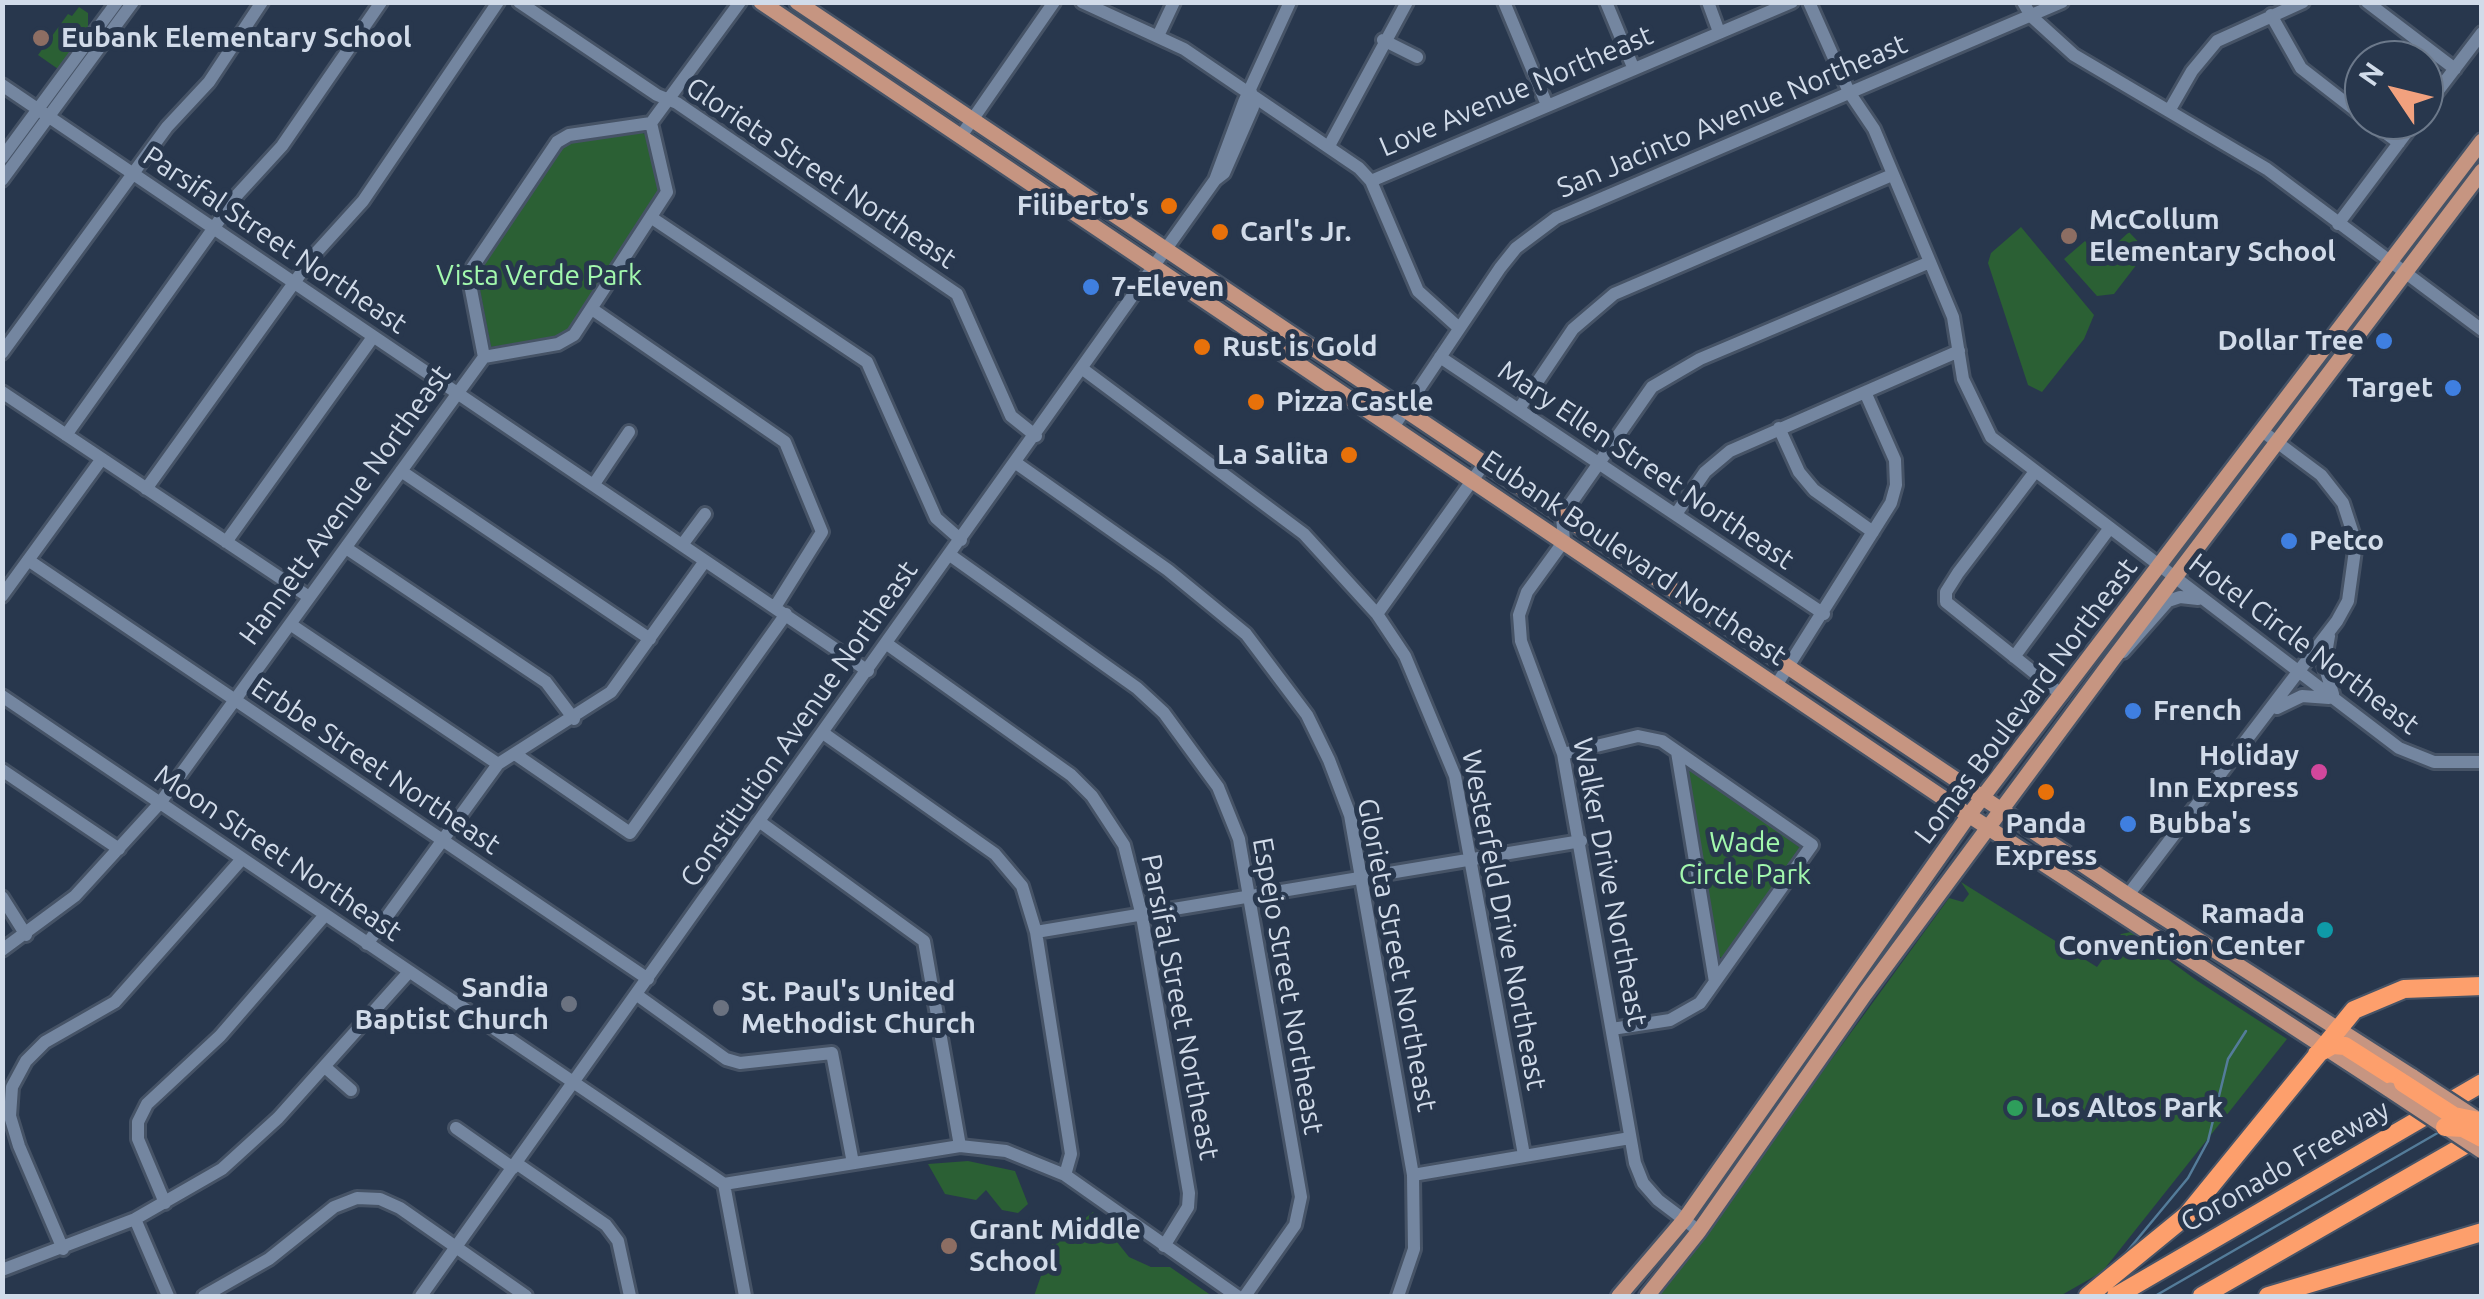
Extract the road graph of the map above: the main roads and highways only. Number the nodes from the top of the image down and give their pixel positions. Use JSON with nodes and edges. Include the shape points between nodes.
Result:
{"nodes":[{"id":1,"x":761,"y":2,"type":"edge"},
{"id":2,"x":797,"y":2,"type":"edge"},
{"id":3,"x":877,"y":57,"type":"junction"},
{"id":4,"x":866,"y":73,"type":"junction"},
{"id":5,"x":2482,"y":140,"type":"edge"},
{"id":6,"x":2482,"y":171,"type":"edge"},
{"id":7,"x":1060,"y":180,"type":"junction"},
{"id":8,"x":1049,"y":196,"type":"junction"},
{"id":9,"x":1250,"y":306,"type":"junction"},
{"id":10,"x":1238,"y":322,"type":"junction"},
{"id":11,"x":1681,"y":595,"type":"junction"},
{"id":12,"x":1670,"y":612,"type":"junction"},
{"id":13,"x":1983,"y":798,"type":"junction"},
{"id":14,"x":2001,"y":810,"type":"junction"},
{"id":15,"x":1969,"y":815,"type":"junction"},
{"id":16,"x":1988,"y":828,"type":"junction"},
{"id":17,"x":2122,"y":917,"type":"junction"},
{"id":18,"x":2218,"y":951,"type":"junction"},
{"id":19,"x":1862,"y":965,"type":"junction"},
{"id":20,"x":2482,"y":986,"type":"edge"},
{"id":21,"x":1838,"y":1032,"type":"junction"},
{"id":22,"x":2333,"y":1039,"type":"junction"},
{"id":23,"x":2402,"y":1083,"type":"junction"},
{"id":24,"x":2482,"y":1084,"type":"edge"},
{"id":25,"x":2445,"y":1126,"type":"junction"},
{"id":26,"x":2481,"y":1129,"type":"edge"},
{"id":27,"x":2482,"y":1151,"type":"edge"},
{"id":28,"x":2482,"y":1232,"type":"edge"},
{"id":29,"x":1619,"y":1296,"type":"edge"},
{"id":30,"x":1647,"y":1296,"type":"edge"},
{"id":31,"x":2088,"y":1296,"type":"edge"},
{"id":32,"x":2116,"y":1296,"type":"edge"},
{"id":33,"x":2202,"y":1296,"type":"edge"},
{"id":34,"x":2268,"y":1296,"type":"edge"}],
"edges":[{"from":1,"to":4,"type":"main road","name":"Eubank Boulevard Northeast"},
{"from":2,"to":3,"type":"main road","name":"Eubank Boulevard Northeast"},
{"from":3,"to":4,"type":"main road"},
{"from":3,"to":7,"type":"main road","name":"Eubank Boulevard Northeast"},
{"from":4,"to":8,"type":"main road","name":"Eubank Boulevard Northeast"},
{"from":5,"to":13,"type":"main road","name":"Lomas Boulevard Northeast"},
{"from":6,"to":14,"type":"main road","name":"Lomas Boulevard Northeast"},
{"from":7,"to":8,"type":"main road"},
{"from":7,"to":9,"type":"main road","name":"Eubank Boulevard Northeast"},
{"from":8,"to":10,"type":"main road","name":"Eubank Boulevard Northeast"},
{"from":9,"to":10,"type":"main road"},
{"from":9,"to":11,"type":"main road","name":"Eubank Boulevard Northeast"},
{"from":10,"to":12,"type":"main road","name":"Eubank Boulevard Northeast"},
{"from":11,"to":12,"type":"main road"},
{"from":11,"to":13,"type":"main road","name":"Eubank Boulevard Northeast"},
{"from":12,"to":15,"type":"main road","name":"Eubank Boulevard Northeast"},
{"from":13,"to":14,"type":"main road","name":"Eubank Boulevard Northeast"},
{"from":13,"to":15,"type":"main road","name":"Lomas Boulevard Northeast"},
{"from":14,"to":16,"type":"main road","name":"Lomas Boulevard Northeast"},
{"from":14,"to":18,"type":"main road","name":"Eubank Boulevard Northeast"},
{"from":15,"to":16,"type":"main road","name":"Eubank Boulevard Northeast"},
{"from":15,"to":19,"type":"main road","name":"Lomas Boulevard Northeast"},
{"from":16,"to":17,"type":"main road","name":"Eubank Boulevard Northeast"},
{"from":16,"to":21,"type":"main road","name":"Lomas Boulevard Northeast"},
{"from":17,"to":18,"type":"main road","via":[[2135,910]]},
{"from":17,"to":22,"type":"main road","name":"Eubank Boulevard Northeast"},
{"from":18,"to":22,"type":"main road","name":"Eubank Boulevard Northeast"},
{"from":19,"to":21,"type":"main road","via":[[1870,976],[1843,1013]]},
{"from":19,"to":29,"type":"main road","name":"Lomas Boulevard Northeast","via":[[1684,1220]]},
{"from":20,"to":22,"type":"highway","via":[[2419,987],[2376,1000]]},
{"from":21,"to":30,"type":"main road","name":"Lomas Boulevard Northeast"},
{"from":22,"to":23,"type":"highway"},
{"from":22,"to":31,"type":"highway","via":[[2187,1214]]},
{"from":23,"to":25,"type":"main road","bridge":true},
{"from":23,"to":26,"type":"highway","bridge":true},
{"from":24,"to":32,"type":"highway","name":"Coronado Freeway"},
{"from":25,"to":26,"type":"highway","bridge":true},
{"from":25,"to":27,"type":"main road","bridge":true},
{"from":26,"to":33,"type":"highway"},
{"from":28,"to":34,"type":"highway"}]}
